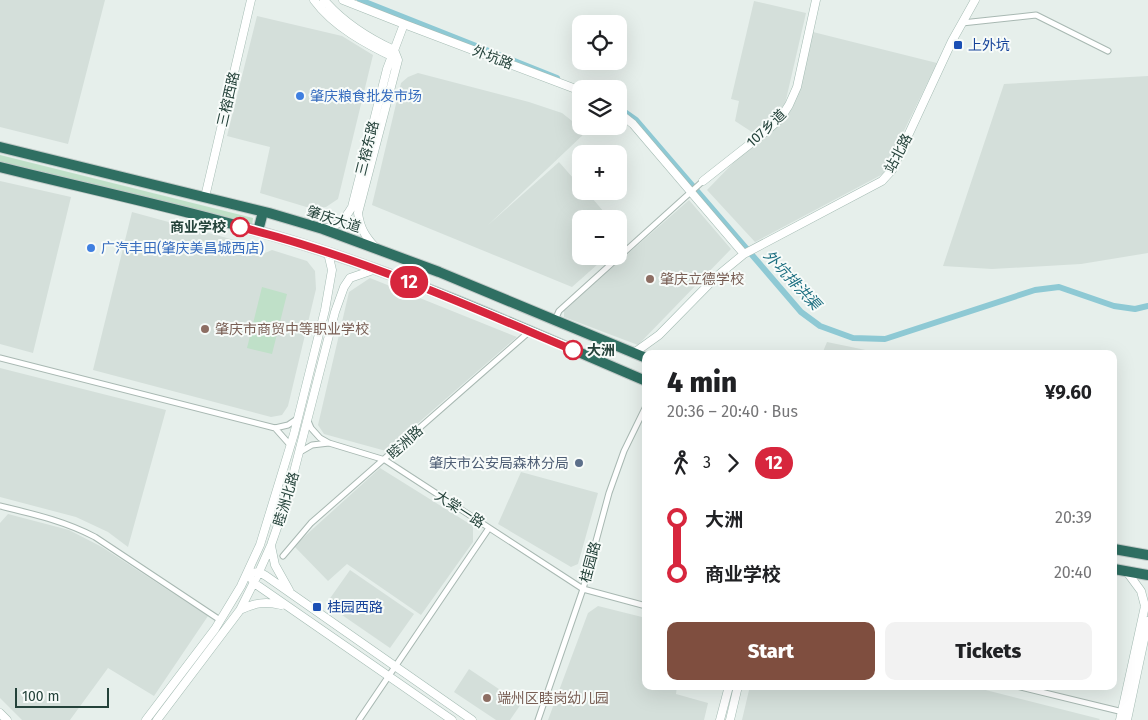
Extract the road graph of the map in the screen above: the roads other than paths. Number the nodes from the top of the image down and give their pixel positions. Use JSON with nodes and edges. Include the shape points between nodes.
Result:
{"nodes":[{"id":1,"x":251,"y":0,"type":"edge"},
{"id":2,"x":314,"y":0,"type":"edge"},
{"id":3,"x":324,"y":0,"type":"edge"},
{"id":4,"x":343,"y":0,"type":"edge"},
{"id":5,"x":816,"y":0,"type":"edge"},
{"id":6,"x":975,"y":0,"type":"edge"},
{"id":7,"x":362,"y":5,"type":"edge"},
{"id":8,"x":962,"y":23,"type":"junction"},
{"id":9,"x":404,"y":24,"type":"junction"},
{"id":10,"x":1108,"y":50,"type":"dead end"},
{"id":11,"x":395,"y":56,"type":"junction"},
{"id":12,"x":572,"y":88,"type":"edge"},
{"id":13,"x":627,"y":119,"type":"edge"},
{"id":14,"x":0,"y":147,"type":"edge"},
{"id":15,"x":0,"y":167,"type":"edge"},
{"id":16,"x":703,"y":181,"type":"joint"},
{"id":17,"x":691,"y":192,"type":"junction"},
{"id":18,"x":205,"y":198,"type":"junction"},
{"id":19,"x":263,"y":212,"type":"junction"},
{"id":20,"x":322,"y":229,"type":"junction"},
{"id":21,"x":258,"y":231,"type":"junction"},
{"id":22,"x":375,"y":247,"type":"junction"},
{"id":23,"x":328,"y":253,"type":"junction"},
{"id":24,"x":744,"y":254,"type":"junction"},
{"id":25,"x":376,"y":270,"type":"junction"},
{"id":26,"x":325,"y":310,"type":"junction"},
{"id":27,"x":336,"y":312,"type":"junction"},
{"id":28,"x":554,"y":321,"type":"junction"},
{"id":29,"x":530,"y":331,"type":"junction"},
{"id":30,"x":634,"y":353,"type":"junction"},
{"id":31,"x":642,"y":356,"type":"edge"},
{"id":32,"x":0,"y":358,"type":"edge"},
{"id":33,"x":642,"y":379,"type":"edge"},
{"id":34,"x":642,"y":414,"type":"edge"},
{"id":35,"x":298,"y":419,"type":"junction"},
{"id":36,"x":308,"y":421,"type":"junction"},
{"id":37,"x":275,"y":428,"type":"junction"},
{"id":38,"x":329,"y":443,"type":"junction"},
{"id":39,"x":291,"y":446,"type":"junction"},
{"id":40,"x":300,"y":452,"type":"junction"},
{"id":41,"x":385,"y":460,"type":"junction"},
{"id":42,"x":0,"y":506,"type":"edge"},
{"id":43,"x":489,"y":528,"type":"junction"},
{"id":44,"x":271,"y":546,"type":"junction"},
{"id":45,"x":1117,"y":550,"type":"edge"},
{"id":46,"x":1148,"y":555,"type":"edge"},
{"id":47,"x":283,"y":556,"type":"dead end"},
{"id":48,"x":1117,"y":570,"type":"edge"},
{"id":49,"x":259,"y":572,"type":"junction"},
{"id":50,"x":1126,"y":572,"type":"junction"},
{"id":51,"x":248,"y":573,"type":"junction"},
{"id":52,"x":1148,"y":575,"type":"edge"},
{"id":53,"x":254,"y":583,"type":"junction"},
{"id":54,"x":583,"y":589,"type":"junction"},
{"id":55,"x":292,"y":594,"type":"junction"},
{"id":56,"x":642,"y":605,"type":"edge"},
{"id":57,"x":286,"y":606,"type":"junction"},
{"id":58,"x":240,"y":610,"type":"junction"},
{"id":59,"x":220,"y":620,"type":"junction"},
{"id":60,"x":1148,"y":621,"type":"edge"},
{"id":61,"x":395,"y":666,"type":"junction"},
{"id":62,"x":388,"y":676,"type":"junction"},
{"id":63,"x":728,"y":690,"type":"edge"},
{"id":64,"x":737,"y":690,"type":"edge"},
{"id":65,"x":1030,"y":690,"type":"edge"},
{"id":66,"x":0,"y":713,"type":"edge"},
{"id":67,"x":1124,"y":716,"type":"edge"},
{"id":68,"x":7,"y":720,"type":"edge"},
{"id":69,"x":146,"y":720,"type":"edge"},
{"id":70,"x":157,"y":720,"type":"edge"},
{"id":71,"x":359,"y":720,"type":"edge"},
{"id":72,"x":452,"y":720,"type":"edge"},
{"id":73,"x":472,"y":720,"type":"edge"},
{"id":74,"x":538,"y":720,"type":"edge"},
{"id":75,"x":720,"y":720,"type":"edge"},
{"id":76,"x":730,"y":720,"type":"edge"}],
"edges":[{"from":1,"to":18,"type":"street","name":"三榕西路"},
{"from":2,"to":11,"type":"street","via":[[354,36]]},
{"from":3,"to":11,"type":"street"},
{"from":4,"to":7,"type":"street","name":"外坑路"},
{"from":5,"to":16,"type":"street","name":"107乡道","via":[[797,87],[789,105],[764,133]]},
{"from":6,"to":8,"type":"street","name":"站北路"},
{"from":7,"to":9,"type":"street","name":"外坑路"},
{"from":8,"to":10,"type":"street","via":[[1036,15]]},
{"from":8,"to":24,"type":"street","name":"站北路","via":[[892,170],[882,181]]},
{"from":9,"to":11,"type":"street"},
{"from":9,"to":12,"type":"street","name":"外坑路"},
{"from":11,"to":20,"type":"street","name":"三榕东路","via":[[352,207],[337,225]]},
{"from":11,"to":22,"type":"street","name":"三榕东路","via":[[358,213],[363,233]]},
{"from":13,"to":17,"type":"street"},
{"from":14,"to":18,"type":"highway","name":"肇庆大道"},
{"from":15,"to":21,"type":"highway"},
{"from":16,"to":17,"type":"street"},
{"from":17,"to":24,"type":"street"},
{"from":17,"to":28,"type":"street","via":[[559,311]]},
{"from":18,"to":19,"type":"highway","name":"肇庆大道"},
{"from":19,"to":20,"type":"highway","name":"肇庆大道"},
{"from":19,"to":21,"type":"highway"},
{"from":20,"to":22,"type":"highway","name":"肇庆大道"},
{"from":21,"to":23,"type":"highway"},
{"from":22,"to":28,"type":"highway","name":"肇庆大道"},
{"from":23,"to":25,"type":"highway"},
{"from":23,"to":26,"type":"street","name":"睦洲北路","via":[[332,270]]},
{"from":24,"to":30,"type":"street","via":[[716,277],[659,335]]},
{"from":25,"to":27,"type":"street","name":"睦洲北路","via":[[350,278]]},
{"from":25,"to":29,"type":"highway"},
{"from":26,"to":27,"type":"street","via":[[332,294],[337,297]]},
{"from":26,"to":35,"type":"street","name":"睦洲北路"},
{"from":27,"to":36,"type":"street","name":"睦洲北路"},
{"from":28,"to":30,"type":"highway","name":"肇庆大道"},
{"from":29,"to":33,"type":"highway"},
{"from":29,"to":41,"type":"street","name":"睦洲路"},
{"from":30,"to":31,"type":"highway","name":"肇庆大道"},
{"from":32,"to":37,"type":"street"},
{"from":34,"to":54,"type":"street","name":"桂园路","via":[[609,493]]},
{"from":35,"to":37,"type":"street"},
{"from":35,"to":39,"type":"street","name":"睦洲北路"},
{"from":36,"to":38,"type":"street","via":[[314,433]]},
{"from":36,"to":40,"type":"street","name":"睦洲北路"},
{"from":37,"to":39,"type":"street"},
{"from":38,"to":40,"type":"street","via":[[312,445]]},
{"from":38,"to":41,"type":"street","name":"大棠一路"},
{"from":39,"to":51,"type":"street","name":"睦洲北路"},
{"from":40,"to":44,"type":"street","name":"睦洲北路"},
{"from":41,"to":43,"type":"street","name":"大棠一路"},
{"from":41,"to":47,"type":"street","name":"睦洲路","via":[[311,523]]},
{"from":42,"to":59,"type":"street","via":[[79,528]]},
{"from":43,"to":54,"type":"street","name":"大棠一路"},
{"from":43,"to":61,"type":"street"},
{"from":44,"to":49,"type":"street","name":"睦洲北路"},
{"from":44,"to":55,"type":"street","via":[[275,565]]},
{"from":45,"to":46,"type":"highway"},
{"from":48,"to":50,"type":"highway"},
{"from":49,"to":51,"type":"street"},
{"from":49,"to":53,"type":"street","name":"睦洲北路"},
{"from":49,"to":55,"type":"street"},
{"from":50,"to":52,"type":"highway"},
{"from":50,"to":67,"type":"street","via":[[1142,590],[1145,606]]},
{"from":51,"to":53,"type":"street"},
{"from":51,"to":59,"type":"street","name":"睦洲北路"},
{"from":53,"to":57,"type":"street"},
{"from":53,"to":58,"type":"street","name":"睦洲北路"},
{"from":54,"to":56,"type":"street","name":"大棠一路"},
{"from":54,"to":74,"type":"street","name":"桂园路"},
{"from":55,"to":61,"type":"street"},
{"from":57,"to":58,"type":"street","via":[[258,602]]},
{"from":57,"to":62,"type":"street"},
{"from":58,"to":70,"type":"street","name":"睦洲北路"},
{"from":59,"to":69,"type":"street","name":"睦洲北路"},
{"from":60,"to":67,"type":"street"},
{"from":61,"to":62,"type":"street"},
{"from":61,"to":73,"type":"street"},
{"from":62,"to":71,"type":"street"},
{"from":62,"to":72,"type":"street"},
{"from":63,"to":75,"type":"street"},
{"from":64,"to":76,"type":"street"},
{"from":65,"to":67,"type":"street"},
{"from":66,"to":68,"type":"street"}]}
